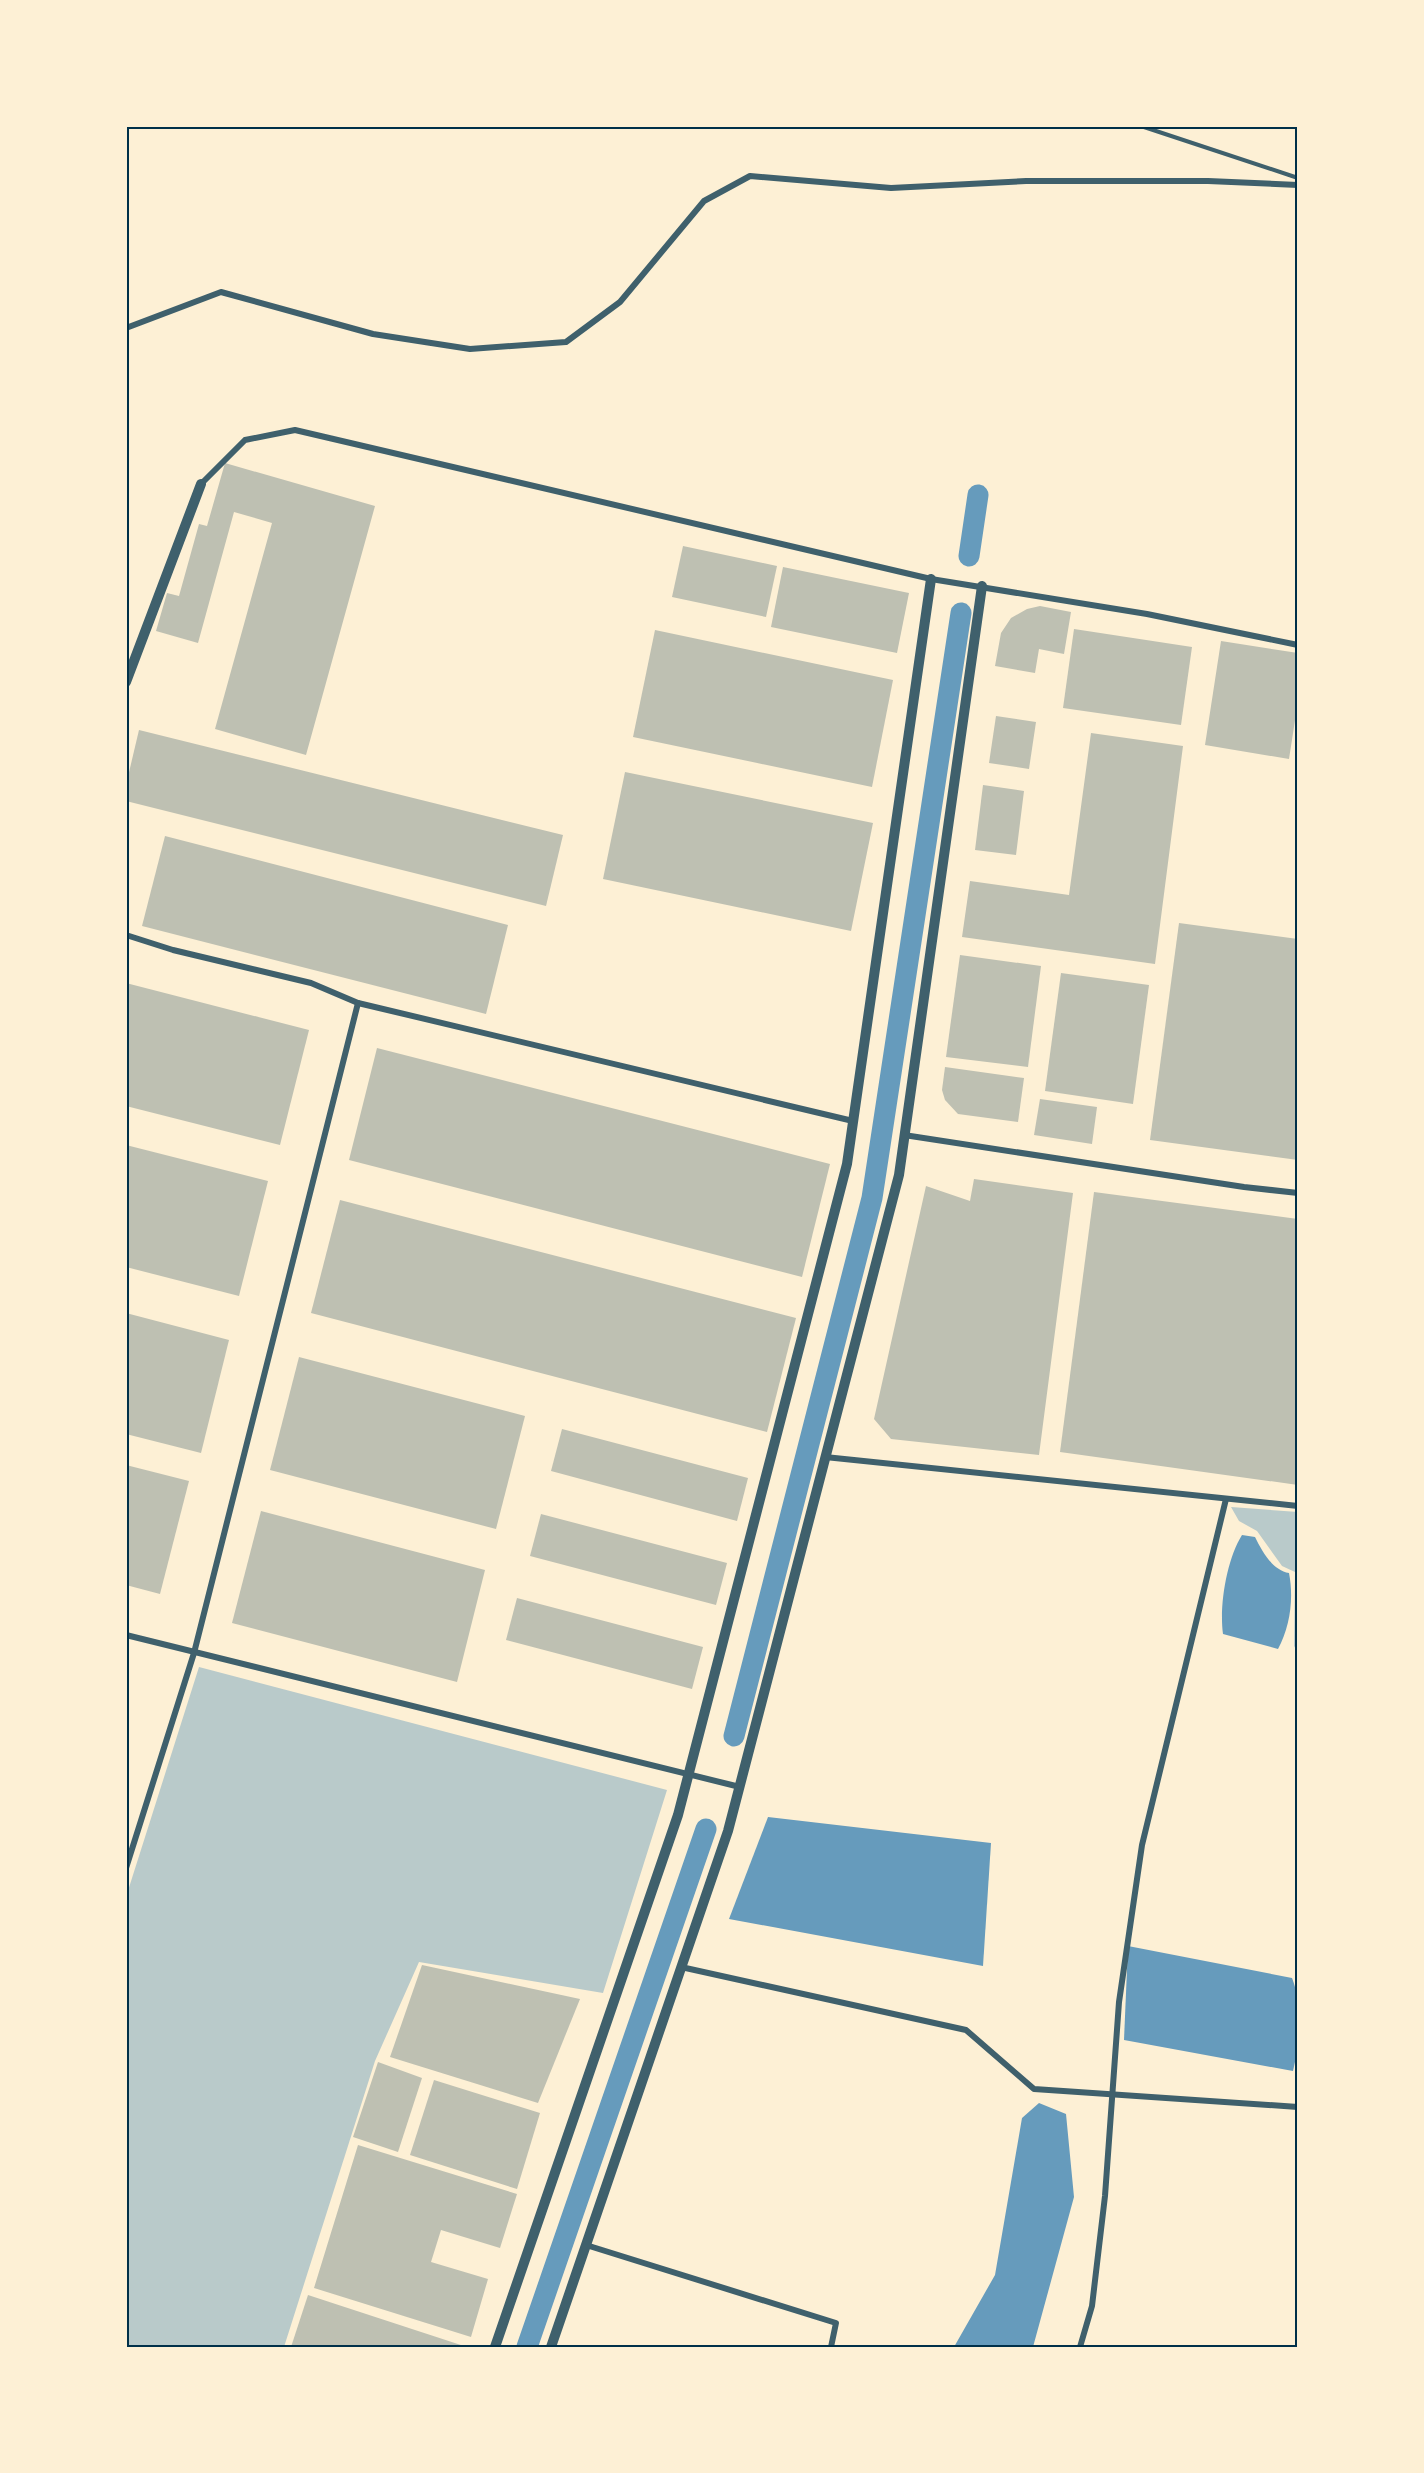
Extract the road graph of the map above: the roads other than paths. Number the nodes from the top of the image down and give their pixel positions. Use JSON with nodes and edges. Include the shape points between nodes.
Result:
{"nodes":[{"id":1,"x":1141,"y":126,"type":"edge"},
{"id":2,"x":1298,"y":178,"type":"edge"},
{"id":3,"x":1298,"y":185,"type":"edge"},
{"id":4,"x":126,"y":328,"type":"edge"},
{"id":5,"x":201,"y":484,"type":"joint"},
{"id":6,"x":931,"y":579,"type":"junction"},
{"id":7,"x":982,"y":586,"type":"junction"},
{"id":8,"x":1298,"y":645,"type":"edge"},
{"id":9,"x":126,"y":682,"type":"edge"},
{"id":10,"x":126,"y":935,"type":"edge"},
{"id":11,"x":358,"y":1003,"type":"junction"},
{"id":12,"x":853,"y":1121,"type":"junction"},
{"id":13,"x":904,"y":1135,"type":"junction"},
{"id":14,"x":1298,"y":1193,"type":"edge"},
{"id":15,"x":825,"y":1457,"type":"junction"},
{"id":16,"x":1227,"y":1499,"type":"junction"},
{"id":17,"x":1298,"y":1506,"type":"edge"},
{"id":18,"x":126,"y":1635,"type":"edge"},
{"id":19,"x":194,"y":1653,"type":"junction"},
{"id":20,"x":689,"y":1773,"type":"junction"},
{"id":21,"x":740,"y":1787,"type":"junction"},
{"id":22,"x":126,"y":1868,"type":"edge"},
{"id":23,"x":681,"y":1967,"type":"junction"},
{"id":24,"x":1111,"y":2096,"type":"junction"},
{"id":25,"x":1298,"y":2107,"type":"edge"},
{"id":26,"x":586,"y":2245,"type":"junction"},
{"id":27,"x":495,"y":2347,"type":"edge"},
{"id":28,"x":551,"y":2347,"type":"edge"},
{"id":29,"x":831,"y":2347,"type":"edge"},
{"id":30,"x":1080,"y":2347,"type":"edge"}],
"edges":[{"from":1,"to":2,"type":"lane"},
{"from":3,"to":4,"type":"street","via":[[1048,181],[891,188],[750,176],[704,201],[620,302],[566,342],[470,349],[373,334],[221,292]]},
{"from":5,"to":6,"type":"street","via":[[245,440],[295,430]]},
{"from":5,"to":9,"type":"street"},
{"from":6,"to":7,"type":"street"},
{"from":6,"to":12,"type":"street"},
{"from":7,"to":8,"type":"street"},
{"from":7,"to":13,"type":"street"},
{"from":10,"to":11,"type":"street","via":[[311,983]]},
{"from":11,"to":12,"type":"street"},
{"from":11,"to":19,"type":"street"},
{"from":12,"to":20,"type":"street","via":[[847,1164]]},
{"from":13,"to":14,"type":"street"},
{"from":13,"to":15,"type":"street","via":[[899,1175]]},
{"from":15,"to":16,"type":"street"},
{"from":15,"to":21,"type":"street"},
{"from":16,"to":17,"type":"street"},
{"from":16,"to":24,"type":"street","via":[[1142,1845],[1119,2002]]},
{"from":18,"to":19,"type":"street"},
{"from":19,"to":20,"type":"street"},
{"from":19,"to":22,"type":"street"},
{"from":20,"to":21,"type":"street"},
{"from":20,"to":27,"type":"street","via":[[678,1815]]},
{"from":21,"to":23,"type":"street"},
{"from":23,"to":24,"type":"street","via":[[966,2030],[1034,2090]]},
{"from":23,"to":26,"type":"street"},
{"from":24,"to":25,"type":"street"},
{"from":24,"to":30,"type":"street","via":[[1105,2196],[1092,2306]]},
{"from":26,"to":28,"type":"street"},
{"from":26,"to":29,"type":"street","via":[[836,2323]]}]}
